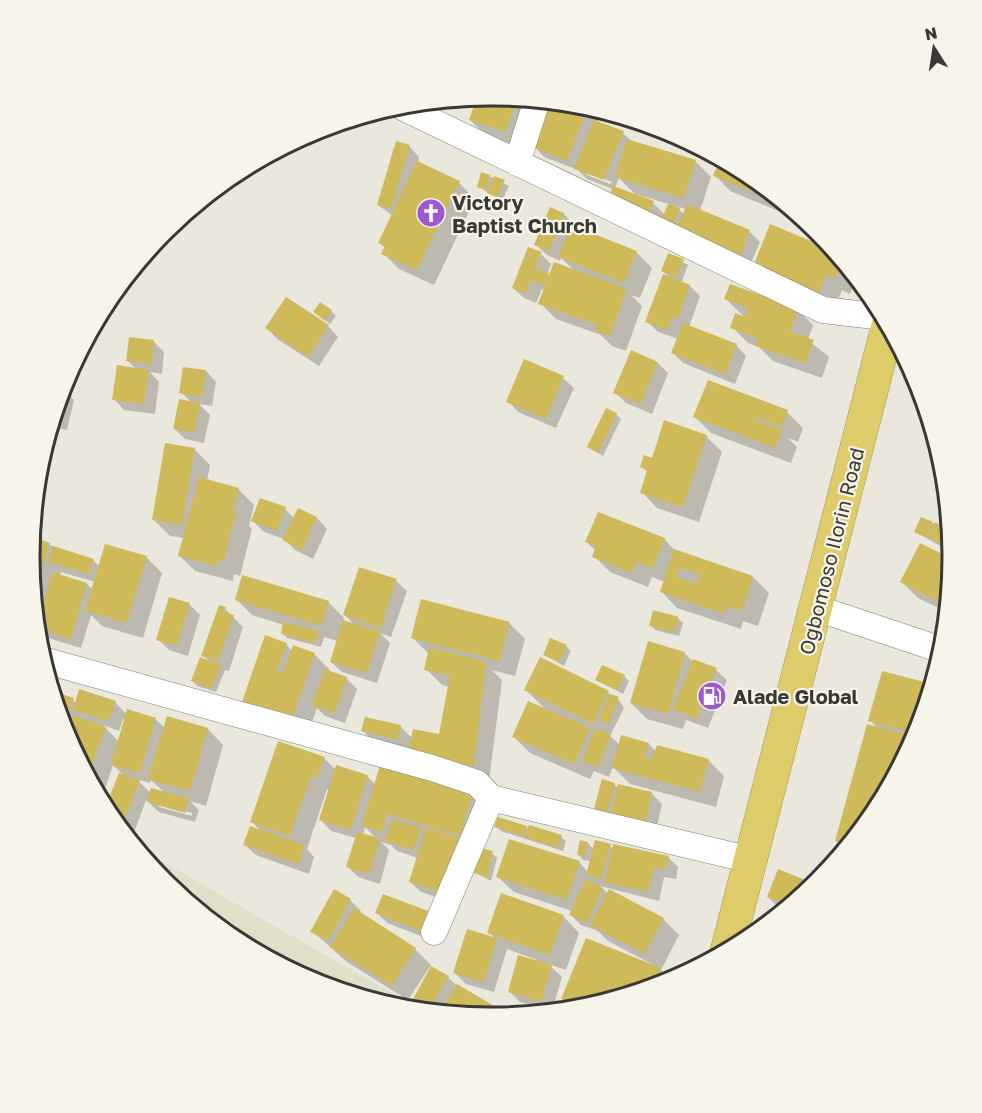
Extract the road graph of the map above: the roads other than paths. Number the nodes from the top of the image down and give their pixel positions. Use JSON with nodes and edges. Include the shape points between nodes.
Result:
{"nodes":[{"id":1,"x":534,"y":108,"type":"edge"},
{"id":2,"x":414,"y":113,"type":"edge"},
{"id":3,"x":517,"y":163,"type":"junction"},
{"id":4,"x":872,"y":316,"type":"edge"},
{"id":5,"x":885,"y":338,"type":"edge"},
{"id":6,"x":816,"y":608,"type":"junction"},
{"id":7,"x":932,"y":647,"type":"edge"},
{"id":8,"x":54,"y":663,"type":"edge"},
{"id":9,"x":491,"y":798,"type":"junction"},
{"id":10,"x":751,"y":860,"type":"junction"},
{"id":11,"x":434,"y":932,"type":"dead end"},
{"id":12,"x":731,"y":938,"type":"edge"}],
"edges":[{"from":1,"to":3,"type":"street"},
{"from":2,"to":3,"type":"street"},
{"from":3,"to":4,"type":"street","via":[[823,310]]},
{"from":5,"to":6,"type":"highway","name":"Ogbomoso Ilorin Road"},
{"from":6,"to":7,"type":"street"},
{"from":6,"to":10,"type":"highway","name":"Ogbomoso Ilorin Road"},
{"from":8,"to":9,"type":"street","via":[[432,768],[477,783]]},
{"from":9,"to":10,"type":"street"},
{"from":9,"to":11,"type":"street"},
{"from":10,"to":12,"type":"highway","name":"Ogbomoso Ilorin Road"}]}
